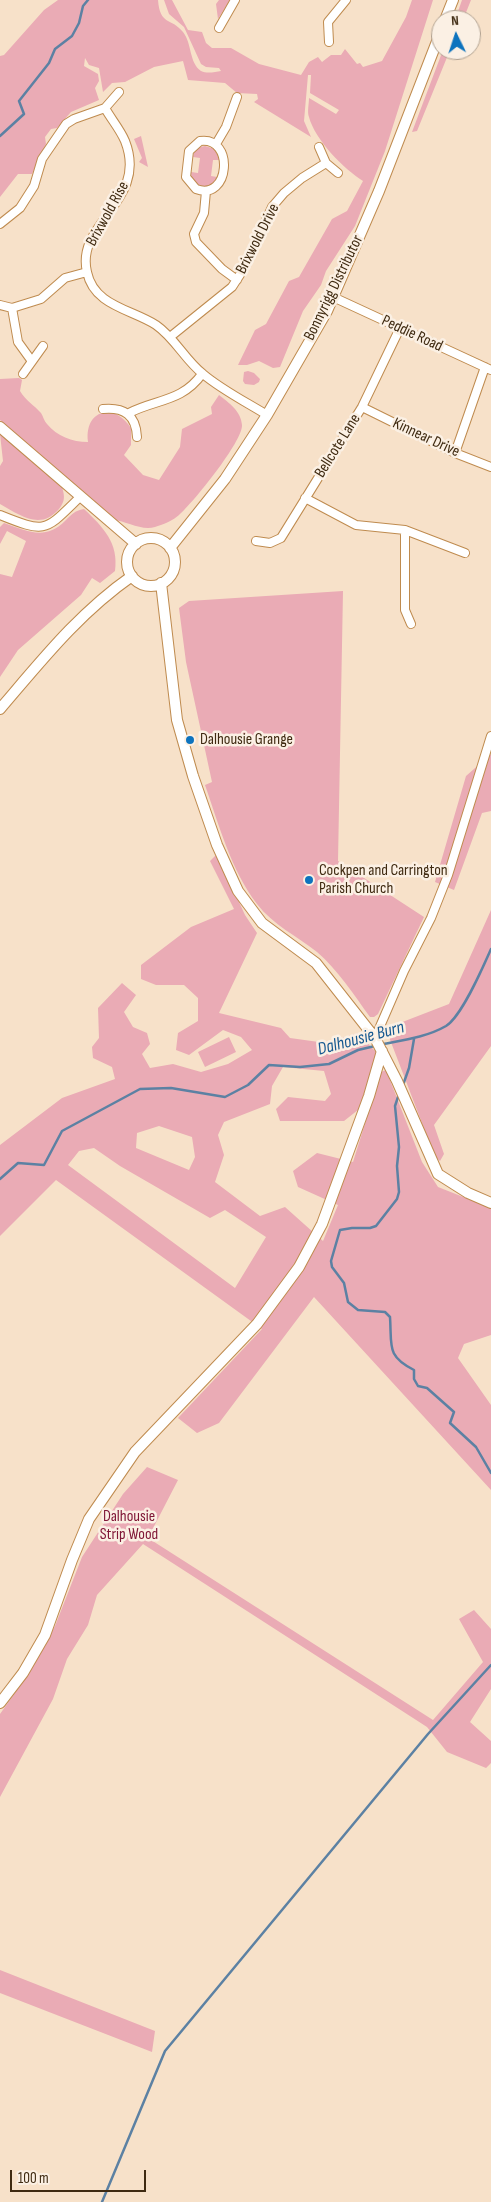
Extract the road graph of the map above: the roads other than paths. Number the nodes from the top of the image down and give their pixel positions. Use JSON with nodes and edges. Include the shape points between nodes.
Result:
{"nodes":[{"id":1,"x":236,"y":0,"type":"edge"},
{"id":2,"x":346,"y":0,"type":"edge"},
{"id":3,"x":219,"y":28,"type":"dead end"},
{"id":4,"x":329,"y":42,"type":"dead end"},
{"id":5,"x":431,"y":57,"type":"edge"},
{"id":6,"x":119,"y":92,"type":"dead end"},
{"id":7,"x":237,"y":97,"type":"dead end"},
{"id":8,"x":105,"y":108,"type":"junction"},
{"id":9,"x":216,"y":144,"type":"junction"},
{"id":10,"x":319,"y":147,"type":"dead end"},
{"id":11,"x":326,"y":163,"type":"junction"},
{"id":12,"x":338,"y":173,"type":"dead end"},
{"id":13,"x":206,"y":192,"type":"junction"},
{"id":14,"x":0,"y":224,"type":"edge"},
{"id":15,"x":87,"y":272,"type":"junction"},
{"id":16,"x":237,"y":280,"type":"junction"},
{"id":17,"x":333,"y":297,"type":"junction"},
{"id":18,"x":0,"y":306,"type":"edge"},
{"id":19,"x":12,"y":308,"type":"junction"},
{"id":20,"x":400,"y":328,"type":"junction"},
{"id":21,"x":170,"y":337,"type":"junction"},
{"id":22,"x":44,"y":346,"type":"dead end"},
{"id":23,"x":32,"y":360,"type":"junction"},
{"id":24,"x":488,"y":368,"type":"edge"},
{"id":25,"x":24,"y":374,"type":"dead end"},
{"id":26,"x":202,"y":374,"type":"junction"},
{"id":27,"x":362,"y":407,"type":"junction"},
{"id":28,"x":104,"y":408,"type":"dead end"},
{"id":29,"x":129,"y":413,"type":"junction"},
{"id":30,"x":266,"y":415,"type":"junction"},
{"id":31,"x":0,"y":427,"type":"edge"},
{"id":32,"x":137,"y":437,"type":"dead end"},
{"id":33,"x":455,"y":452,"type":"junction"},
{"id":34,"x":491,"y":467,"type":"edge"},
{"id":35,"x":80,"y":497,"type":"junction"},
{"id":36,"x":305,"y":498,"type":"junction"},
{"id":37,"x":0,"y":514,"type":"edge"},
{"id":38,"x":405,"y":530,"type":"junction"},
{"id":39,"x":256,"y":541,"type":"dead end"},
{"id":40,"x":136,"y":544,"type":"junction"},
{"id":41,"x":170,"y":548,"type":"junction"},
{"id":42,"x":465,"y":553,"type":"dead end"},
{"id":43,"x":132,"y":576,"type":"junction"},
{"id":44,"x":161,"y":583,"type":"junction"},
{"id":45,"x":411,"y":624,"type":"dead end"},
{"id":46,"x":0,"y":709,"type":"edge"},
{"id":47,"x":491,"y":736,"type":"edge"},
{"id":48,"x":375,"y":1038,"type":"junction"},
{"id":49,"x":382,"y":1051,"type":"junction"},
{"id":50,"x":491,"y":1203,"type":"edge"},
{"id":51,"x":0,"y":1703,"type":"edge"}],
"edges":[{"from":1,"to":3,"type":"street"},
{"from":2,"to":4,"type":"street","via":[[328,22]]},
{"from":5,"to":17,"type":"main road","name":"Bonnyrigg Distributor","via":[[379,191]]},
{"from":6,"to":8,"type":"street"},
{"from":7,"to":9,"type":"street"},
{"from":8,"to":14,"type":"street","via":[[66,124],[45,154],[34,186],[20,208]]},
{"from":8,"to":15,"type":"street","name":"Brixwold Rise","via":[[124,139],[130,171],[128,184],[93,237],[87,254]]},
{"from":9,"to":13,"type":"street","via":[[223,155],[222,178],[216,188]]},
{"from":9,"to":13,"type":"street","via":[[200,141],[188,156],[188,182]]},
{"from":10,"to":11,"type":"street"},
{"from":11,"to":12,"type":"street"},
{"from":11,"to":16,"type":"street","name":"Brixwold Drive","via":[[302,178],[272,207]]},
{"from":13,"to":16,"type":"street","via":[[204,213],[194,234],[196,242]]},
{"from":15,"to":19,"type":"street","via":[[65,278],[41,299]]},
{"from":15,"to":21,"type":"street","via":[[95,290],[106,300],[155,325]]},
{"from":16,"to":21,"type":"street","name":"Brixwold Drive"},
{"from":17,"to":20,"type":"street","name":"Peddie Road"},
{"from":17,"to":30,"type":"main road","name":"Bonnyrigg Distributor"},
{"from":18,"to":19,"type":"street"},
{"from":19,"to":23,"type":"street","via":[[18,342]]},
{"from":20,"to":24,"type":"street","name":"Peddie Road"},
{"from":20,"to":27,"type":"street","name":"Bellcote Lane"},
{"from":21,"to":26,"type":"street"},
{"from":22,"to":23,"type":"street"},
{"from":23,"to":25,"type":"street"},
{"from":24,"to":33,"type":"street"},
{"from":26,"to":29,"type":"street","via":[[172,399],[144,405]]},
{"from":26,"to":30,"type":"street"},
{"from":27,"to":33,"type":"street","name":"Kinnear Drive"},
{"from":27,"to":36,"type":"street","name":"Bellcote Lane"},
{"from":28,"to":29,"type":"street","via":[[116,407]]},
{"from":29,"to":32,"type":"street","via":[[137,429]]},
{"from":30,"to":41,"type":"main road","name":"Bonnyrigg Distributor","via":[[225,478]]},
{"from":31,"to":35,"type":"main road"},
{"from":33,"to":34,"type":"street","name":"Kinnear Drive"},
{"from":35,"to":37,"type":"street","via":[[53,524],[41,528]]},
{"from":35,"to":40,"type":"main road"},
{"from":36,"to":38,"type":"street","via":[[356,525]]},
{"from":36,"to":39,"type":"street","name":"Bellcote Lane","via":[[280,538],[270,543]]},
{"from":38,"to":42,"type":"street"},
{"from":38,"to":45,"type":"street","via":[[405,610]]},
{"from":40,"to":41,"type":"main road","via":[[154,538]]},
{"from":40,"to":43,"type":"main road","via":[[128,558]]},
{"from":41,"to":44,"type":"main road","via":[[174,568],[167,580]]},
{"from":43,"to":44,"type":"main road","via":[[145,585]]},
{"from":43,"to":46,"type":"main road","via":[[75,622]]},
{"from":44,"to":48,"type":"main road","via":[[177,720],[217,845],[235,883],[262,923],[316,963]]},
{"from":47,"to":48,"type":"street","via":[[448,875]]},
{"from":48,"to":49,"type":"main road"},
{"from":49,"to":50,"type":"main road","via":[[438,1174]]},
{"from":49,"to":51,"type":"main road","via":[[370,1096],[322,1224],[298,1267],[257,1324],[130,1459],[89,1519],[45,1635],[23,1673]]}]}
